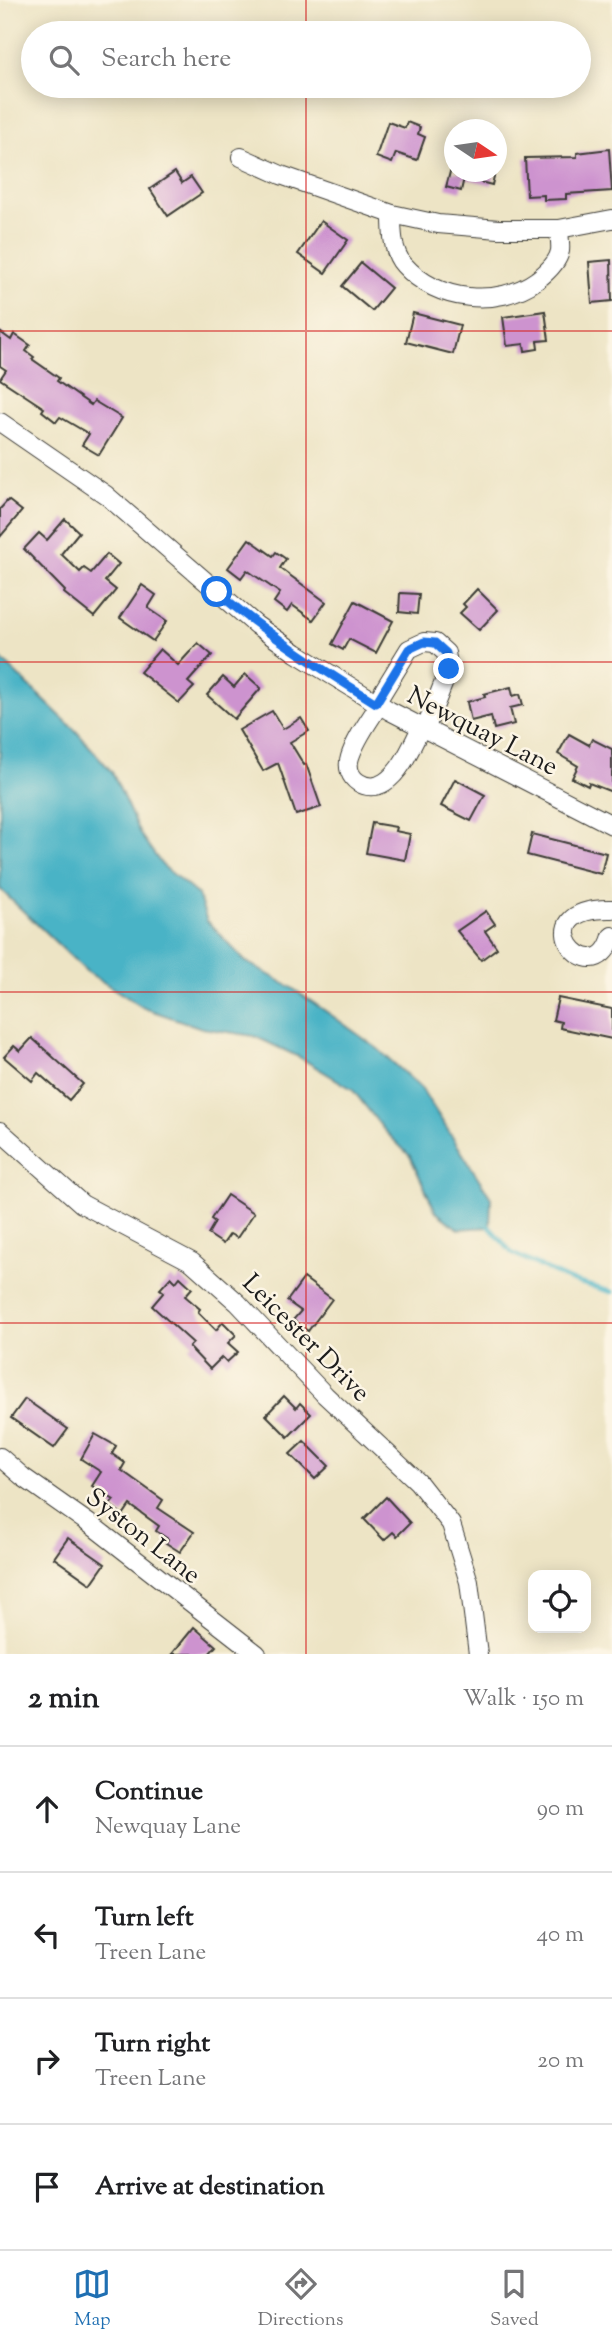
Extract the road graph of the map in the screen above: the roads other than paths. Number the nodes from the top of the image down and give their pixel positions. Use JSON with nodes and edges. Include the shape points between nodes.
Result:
{"nodes":[{"id":1,"x":241,"y":157,"type":"dead end"},
{"id":2,"x":391,"y":214,"type":"junction"},
{"id":3,"x":612,"y":219,"type":"edge"},
{"id":4,"x":559,"y":229,"type":"junction"},
{"id":5,"x":0,"y":422,"type":"edge"},
{"id":6,"x":377,"y":704,"type":"junction"},
{"id":7,"x":423,"y":729,"type":"junction"},
{"id":8,"x":612,"y":825,"type":"edge"},
{"id":9,"x":612,"y":909,"type":"edge"},
{"id":10,"x":612,"y":936,"type":"edge"},
{"id":11,"x":0,"y":1131,"type":"edge"},
{"id":12,"x":0,"y":1457,"type":"edge"},
{"id":13,"x":257,"y":1654,"type":"edge"},
{"id":14,"x":478,"y":1654,"type":"edge"}],
"edges":[{"from":1,"to":2,"type":"street"},
{"from":2,"to":4,"type":"street","via":[[438,224]]},
{"from":2,"to":4,"type":"street","via":[[392,237],[402,264],[429,285],[464,297],[499,297],[522,290],[547,272],[560,252]]},
{"from":3,"to":4,"type":"street"},
{"from":5,"to":6,"type":"street","name":"Newquay Lane","via":[[106,495],[256,625]]},
{"from":6,"to":7,"type":"street","name":"Newquay Lane"},
{"from":6,"to":7,"type":"street","via":[[349,759],[350,774],[359,784],[373,788],[387,781]]},
{"from":6,"to":7,"type":"street","via":[[409,649],[435,643],[446,653],[449,669]]},
{"from":7,"to":8,"type":"street","name":"Newquay Lane"},
{"from":9,"to":10,"type":"street","via":[[579,913],[568,923],[565,935],[569,947],[590,958],[603,953]]},
{"from":11,"to":14,"type":"street","name":"Leicester Drive","via":[[82,1204],[192,1262],[418,1482],[451,1524],[469,1582]]},
{"from":12,"to":13,"type":"street","name":"Syston Lane"}]}
